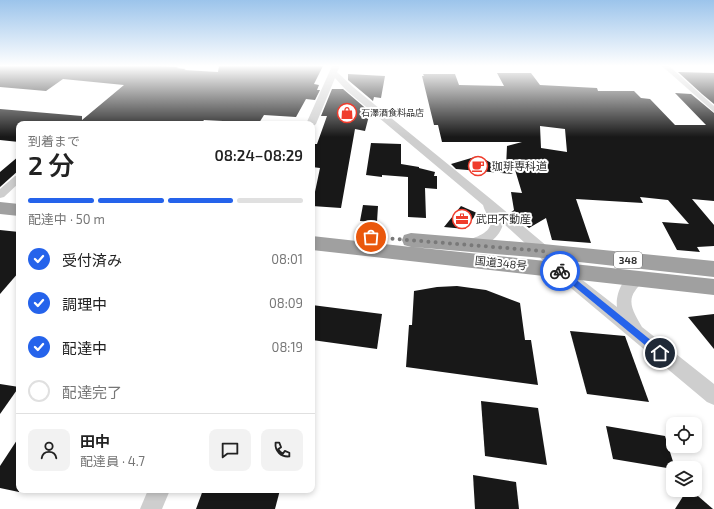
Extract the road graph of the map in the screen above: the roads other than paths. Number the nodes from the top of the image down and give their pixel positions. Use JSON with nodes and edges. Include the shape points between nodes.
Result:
{"nodes":[{"id":1,"x":326,"y":90,"type":"edge"},
{"id":2,"x":351,"y":90,"type":"edge"},
{"id":3,"x":694,"y":90,"type":"edge"},
{"id":4,"x":711,"y":104,"type":"edge"},
{"id":5,"x":714,"y":110,"type":"edge"},
{"id":6,"x":311,"y":121,"type":"edge"},
{"id":7,"x":16,"y":181,"type":"edge"},
{"id":8,"x":0,"y":195,"type":"edge"},
{"id":9,"x":0,"y":199,"type":"edge"},
{"id":10,"x":16,"y":201,"type":"edge"},
{"id":11,"x":488,"y":203,"type":"junction"},
{"id":12,"x":0,"y":208,"type":"edge"},
{"id":13,"x":16,"y":210,"type":"edge"},
{"id":14,"x":315,"y":232,"type":"edge"},
{"id":15,"x":315,"y":243,"type":"edge"},
{"id":16,"x":468,"y":245,"type":"junction"},
{"id":17,"x":543,"y":251,"type":"junction"},
{"id":18,"x":558,"y":269,"type":"junction"},
{"id":19,"x":714,"y":269,"type":"edge"},
{"id":20,"x":638,"y":278,"type":"junction"},
{"id":21,"x":714,"y":287,"type":"edge"},
{"id":22,"x":638,"y":336,"type":"junction"},
{"id":23,"x":714,"y":396,"type":"edge"},
{"id":24,"x":158,"y":493,"type":"edge"},
{"id":25,"x":151,"y":509,"type":"edge"}],
"edges":[{"from":1,"to":6,"type":"street"},
{"from":2,"to":11,"type":"street"},
{"from":3,"to":4,"type":"street"},
{"from":4,"to":5,"type":"street"},
{"from":7,"to":8,"type":"street"},
{"from":9,"to":10,"type":"highway"},
{"from":11,"to":16,"type":"street","via":[[497,221],[496,227],[486,239]]},
{"from":11,"to":17,"type":"street"},
{"from":12,"to":13,"type":"highway"},
{"from":14,"to":16,"type":"highway","name":"国道348号","number":"348"},
{"from":15,"to":18,"type":"highway","name":"国道348号","number":"348"},
{"from":16,"to":17,"type":"highway","name":"国道348号","number":"348"},
{"from":17,"to":18,"type":"street"},
{"from":17,"to":19,"type":"highway","name":"国道348号","number":"348"},
{"from":18,"to":20,"type":"highway","name":"国道348号","number":"348"},
{"from":18,"to":22,"type":"street"},
{"from":20,"to":21,"type":"highway","name":"国道348号","number":"348"},
{"from":20,"to":22,"type":"street","via":[[625,291],[624,300],[629,320]]},
{"from":22,"to":23,"type":"street"},
{"from":24,"to":25,"type":"street"}]}
